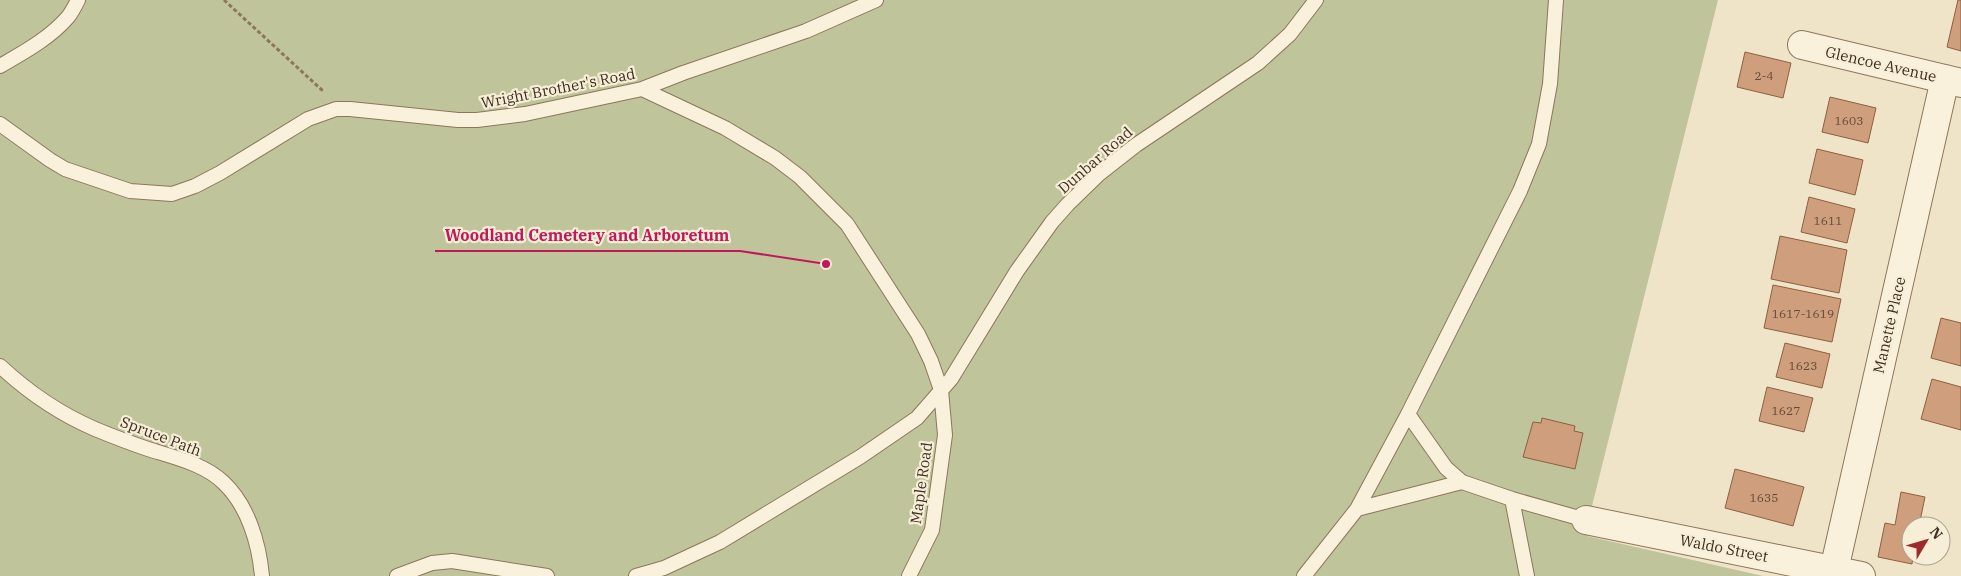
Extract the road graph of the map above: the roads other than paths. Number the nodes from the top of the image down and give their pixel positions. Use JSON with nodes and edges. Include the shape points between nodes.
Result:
{"nodes":[{"id":1,"x":78,"y":0,"type":"edge"},
{"id":2,"x":876,"y":0,"type":"edge"},
{"id":3,"x":1316,"y":0,"type":"edge"},
{"id":4,"x":1556,"y":0,"type":"edge"},
{"id":5,"x":1802,"y":45,"type":"dead end"},
{"id":6,"x":0,"y":66,"type":"edge"},
{"id":7,"x":1953,"y":81,"type":"edge"},
{"id":8,"x":642,"y":89,"type":"junction"},
{"id":9,"x":0,"y":124,"type":"edge"},
{"id":10,"x":0,"y":366,"type":"edge"},
{"id":11,"x":941,"y":390,"type":"junction"},
{"id":12,"x":1408,"y":414,"type":"junction"},
{"id":13,"x":1462,"y":482,"type":"junction"},
{"id":14,"x":1512,"y":499,"type":"junction"},
{"id":15,"x":1357,"y":509,"type":"junction"},
{"id":16,"x":1586,"y":520,"type":"joint"},
{"id":17,"x":1834,"y":570,"type":"junction"},
{"id":18,"x":262,"y":576,"type":"edge"},
{"id":19,"x":397,"y":576,"type":"edge"},
{"id":20,"x":547,"y":576,"type":"edge"},
{"id":21,"x":636,"y":576,"type":"edge"},
{"id":22,"x":909,"y":576,"type":"edge"},
{"id":23,"x":1304,"y":576,"type":"edge"},
{"id":24,"x":1527,"y":576,"type":"edge"},
{"id":25,"x":1862,"y":576,"type":"edge"}],
"edges":[{"from":1,"to":6,"type":"lane","via":[[69,16],[50,33],[32,48]]},
{"from":2,"to":8,"type":"lane","name":"Wright Brother's Road","via":[[806,32]]},
{"from":3,"to":11,"type":"lane","name":"Dunbar Road","via":[[1290,34],[1258,63],[1136,145],[1068,204],[1017,271],[963,361]]},
{"from":4,"to":12,"type":"lane","via":[[1550,84],[1536,152],[1506,221]]},
{"from":5,"to":7,"type":"street","name":"Glencoe Avenue"},
{"from":7,"to":17,"type":"street","name":"Manette Place"},
{"from":8,"to":9,"type":"lane","name":"Wright Brother's Road","via":[[525,114],[477,120],[336,109],[308,119],[220,173],[172,194],[130,191],[65,168]]},
{"from":8,"to":11,"type":"lane","name":"Maple Road","via":[[750,142],[800,177],[824,200],[847,224],[900,304],[931,361]]},
{"from":10,"to":18,"type":"lane","name":"Spruce Path","via":[[25,388],[75,420],[181,460],[223,482],[234,494],[252,527]]},
{"from":11,"to":21,"type":"lane","name":"Dunbar Road","via":[[917,418],[739,532],[677,563]]},
{"from":11,"to":22,"type":"lane","name":"Maple Road","via":[[945,435],[932,530]]},
{"from":12,"to":13,"type":"lane","via":[[1446,468]]},
{"from":12,"to":15,"type":"lane"},
{"from":13,"to":14,"type":"lane"},
{"from":13,"to":15,"type":"lane"},
{"from":14,"to":16,"type":"lane"},
{"from":14,"to":24,"type":"lane"},
{"from":15,"to":23,"type":"lane"},
{"from":16,"to":17,"type":"street","name":"Waldo Street"},
{"from":17,"to":25,"type":"street","name":"Waldo Street"},
{"from":19,"to":20,"type":"lane","via":[[432,563],[452,561]]}]}
